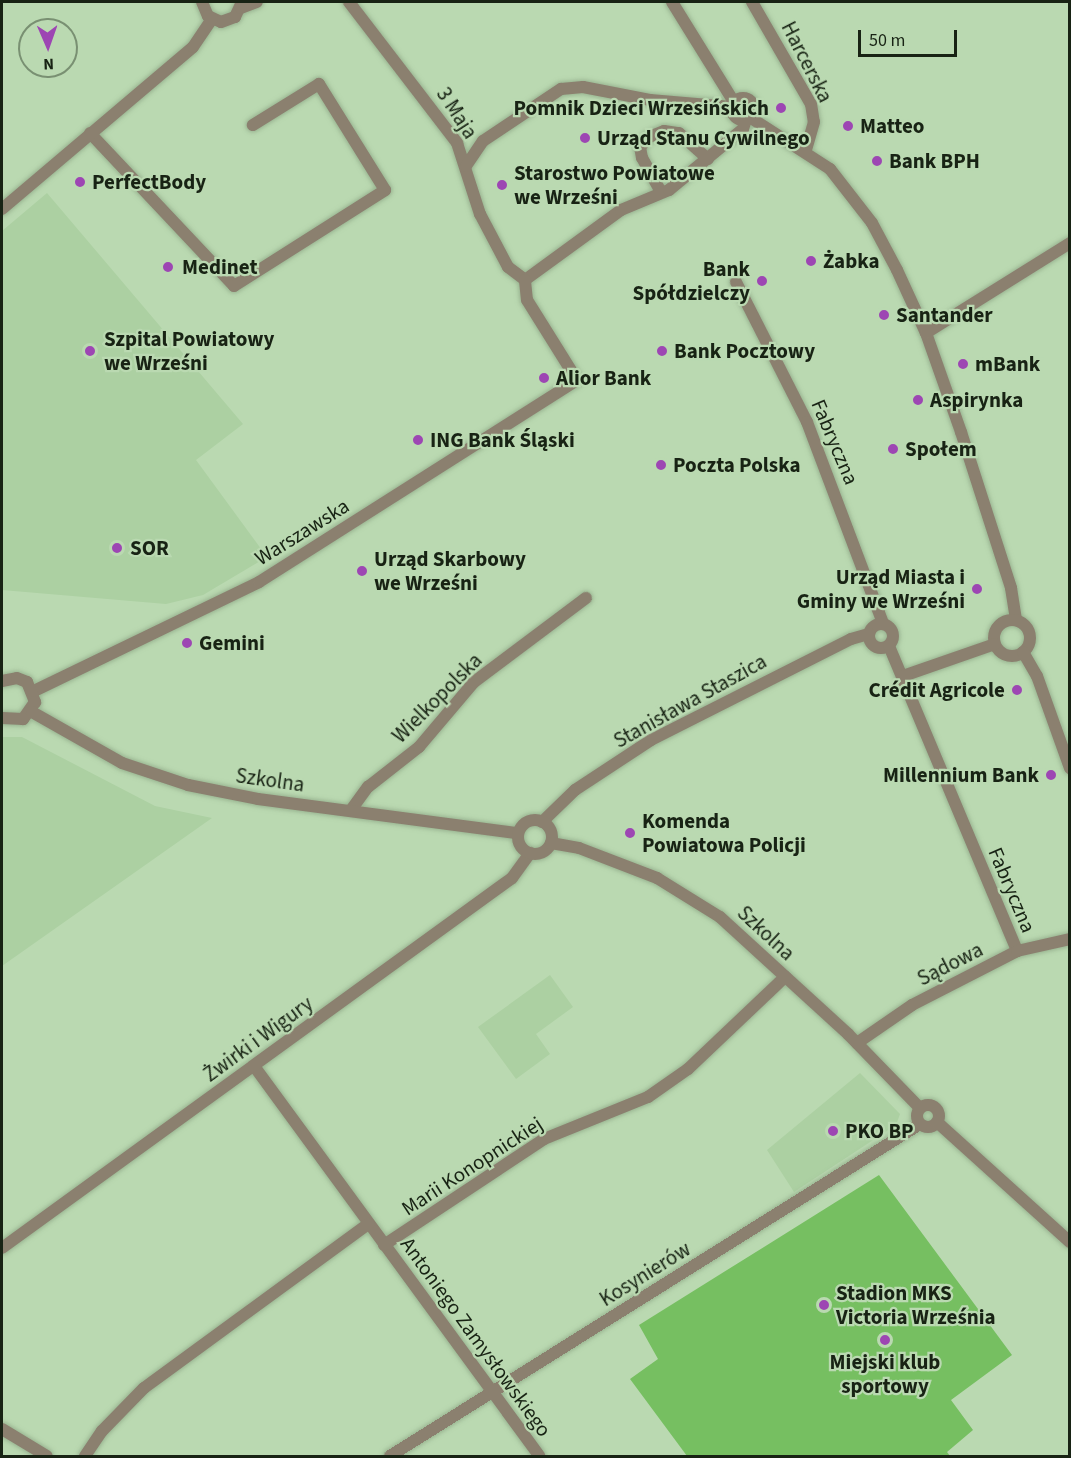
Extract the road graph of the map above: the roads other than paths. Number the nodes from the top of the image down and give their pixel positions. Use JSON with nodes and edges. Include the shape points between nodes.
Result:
{"nodes":[{"id":1,"x":202,"y":2,"type":"edge"},
{"id":2,"x":257,"y":2,"type":"edge"},
{"id":3,"x":349,"y":2,"type":"edge"},
{"id":4,"x":672,"y":2,"type":"edge"},
{"id":5,"x":752,"y":2,"type":"edge"},
{"id":6,"x":241,"y":5,"type":"edge"},
{"id":7,"x":212,"y":19,"type":"junction"},
{"id":8,"x":733,"y":104,"type":"junction"},
{"id":9,"x":748,"y":119,"type":"junction"},
{"id":10,"x":253,"y":125,"type":"dead end"},
{"id":11,"x":90,"y":132,"type":"junction"},
{"id":12,"x":806,"y":150,"type":"junction"},
{"id":13,"x":708,"y":159,"type":"junction"},
{"id":14,"x":466,"y":166,"type":"junction"},
{"id":15,"x":661,"y":192,"type":"junction"},
{"id":16,"x":2,"y":209,"type":"edge"},
{"id":17,"x":1070,"y":243,"type":"edge"},
{"id":18,"x":525,"y":280,"type":"junction"},
{"id":19,"x":736,"y":282,"type":"dead end"},
{"id":20,"x":926,"y":333,"type":"junction"},
{"id":21,"x":586,"y":598,"type":"dead end"},
{"id":22,"x":1016,"y":620,"type":"junction"},
{"id":23,"x":883,"y":623,"type":"junction"},
{"id":24,"x":869,"y":634,"type":"junction"},
{"id":25,"x":995,"y":644,"type":"junction"},
{"id":26,"x":888,"y":646,"type":"junction"},
{"id":27,"x":1023,"y":652,"type":"junction"},
{"id":28,"x":903,"y":676,"type":"junction"},
{"id":29,"x":2,"y":681,"type":"edge"},
{"id":30,"x":34,"y":691,"type":"junction"},
{"id":31,"x":32,"y":712,"type":"junction"},
{"id":32,"x":2,"y":718,"type":"edge"},
{"id":33,"x":1066,"y":751,"type":"edge"},
{"id":34,"x":1070,"y":768,"type":"edge"},
{"id":35,"x":351,"y":810,"type":"junction"},
{"id":36,"x":542,"y":822,"type":"junction"},
{"id":37,"x":518,"y":834,"type":"junction"},
{"id":38,"x":551,"y":843,"type":"junction"},
{"id":39,"x":530,"y":854,"type":"junction"},
{"id":40,"x":1070,"y":939,"type":"edge"},
{"id":41,"x":1017,"y":951,"type":"junction"},
{"id":42,"x":785,"y":977,"type":"junction"},
{"id":43,"x":856,"y":1043,"type":"junction"},
{"id":44,"x":254,"y":1066,"type":"junction"},
{"id":45,"x":920,"y":1107,"type":"junction"},
{"id":46,"x":937,"y":1122,"type":"junction"},
{"id":47,"x":920,"y":1124,"type":"junction"},
{"id":48,"x":368,"y":1224,"type":"junction"},
{"id":49,"x":1070,"y":1242,"type":"edge"},
{"id":50,"x":384,"y":1245,"type":"junction"},
{"id":51,"x":2,"y":1248,"type":"edge"},
{"id":52,"x":492,"y":1391,"type":"junction"},
{"id":53,"x":2,"y":1429,"type":"edge"},
{"id":54,"x":47,"y":1456,"type":"edge"},
{"id":55,"x":85,"y":1456,"type":"edge"},
{"id":56,"x":390,"y":1456,"type":"edge"},
{"id":57,"x":539,"y":1456,"type":"edge"}],
"edges":[{"from":1,"to":7,"type":"street"},
{"from":2,"to":6,"type":"street"},
{"from":3,"to":14,"type":"street","name":"3 Maja","via":[[432,106],[457,143]]},
{"from":4,"to":8,"type":"street"},
{"from":5,"to":12,"type":"street","name":"Harcerska","via":[[811,104],[814,122]]},
{"from":6,"to":7,"type":"street","via":[[226,21]]},
{"from":7,"to":11,"type":"street","via":[[193,47]]},
{"from":8,"to":9,"type":"street","via":[[735,117]]},
{"from":8,"to":9,"type":"street","via":[[745,98],[752,102],[754,110]]},
{"from":8,"to":14,"type":"street","via":[[650,100],[583,87],[561,89],[483,141]]},
{"from":9,"to":12,"type":"street"},
{"from":9,"to":13,"type":"street","via":[[743,129]]},
{"from":10,"to":11,"type":"street","via":[[319,84],[385,190],[234,286]]},
{"from":11,"to":16,"type":"street"},
{"from":12,"to":20,"type":"street","via":[[830,169],[872,223]]},
{"from":13,"to":15,"type":"street"},
{"from":13,"to":15,"type":"street","via":[[679,132],[664,131],[649,137],[640,147],[642,158]]},
{"from":14,"to":18,"type":"street","name":"3 Maja","via":[[468,185],[484,222],[508,267]]},
{"from":15,"to":18,"type":"street","via":[[621,210]]},
{"from":17,"to":20,"type":"street"},
{"from":18,"to":30,"type":"street","name":"Warszawska","via":[[527,300],[577,380],[252,586],[64,673]]},
{"from":19,"to":23,"type":"street","name":"Fabryczna","via":[[807,422]]},
{"from":20,"to":22,"type":"street","via":[[1011,588]]},
{"from":21,"to":35,"type":"street","name":"Wielkopolska","via":[[474,682],[419,747],[368,787]]},
{"from":22,"to":25,"type":"street","via":[[1001,623]]},
{"from":22,"to":27,"type":"street","via":[[1029,634]]},
{"from":23,"to":24,"type":"street","via":[[875,625]]},
{"from":23,"to":26,"type":"street","via":[[894,634]]},
{"from":24,"to":26,"type":"street","via":[[877,647]]},
{"from":24,"to":36,"type":"street","name":"Stanisława Staszica","via":[[851,639],[651,740],[575,790]]},
{"from":25,"to":27,"type":"street","via":[[1007,655]]},
{"from":25,"to":28,"type":"street"},
{"from":26,"to":28,"type":"street","name":"Fabryczna"},
{"from":27,"to":33,"type":"street","via":[[1037,676]]},
{"from":28,"to":41,"type":"street","name":"Fabryczna"},
{"from":29,"to":30,"type":"street","via":[[22,679]]},
{"from":30,"to":31,"type":"street"},
{"from":31,"to":32,"type":"street","via":[[18,721]]},
{"from":31,"to":35,"type":"street","name":"Szkolna","via":[[85,744],[149,773],[220,792]]},
{"from":33,"to":34,"type":"street"},
{"from":35,"to":37,"type":"street","name":"Szkolna"},
{"from":36,"to":37,"type":"street","via":[[529,821]]},
{"from":36,"to":38,"type":"street","via":[[550,829]]},
{"from":37,"to":39,"type":"street","via":[[520,846]]},
{"from":38,"to":39,"type":"street","via":[[542,852]]},
{"from":38,"to":42,"type":"street","name":"Szkolna","via":[[618,862],[685,893],[720,917]]},
{"from":39,"to":44,"type":"street","name":"Żwirki i Wigury","via":[[512,878]]},
{"from":40,"to":41,"type":"street","name":"Sądowa"},
{"from":41,"to":43,"type":"street","name":"Sądowa","via":[[912,1005]]},
{"from":42,"to":43,"type":"street","name":"Szkolna"},
{"from":42,"to":50,"type":"street","name":"Marii Konopnickiej","via":[[688,1069],[648,1097],[544,1139]]},
{"from":43,"to":45,"type":"street","name":"Szkolna"},
{"from":44,"to":48,"type":"street","name":"Antoniego Zamysłowskiego"},
{"from":44,"to":51,"type":"street","name":"Żwirki i Wigury"},
{"from":45,"to":46,"type":"street","via":[[936,1109]]},
{"from":45,"to":47,"type":"street","via":[[916,1116]]},
{"from":46,"to":47,"type":"street","via":[[929,1126]]},
{"from":46,"to":49,"type":"street"},
{"from":47,"to":52,"type":"street","name":"Kosynierów"},
{"from":48,"to":50,"type":"street","name":"Antoniego Zamysłowskiego"},
{"from":48,"to":55,"type":"street","via":[[144,1388],[102,1431]]},
{"from":50,"to":52,"type":"street","name":"Antoniego Zamysłowskiego"},
{"from":52,"to":56,"type":"street","name":"Kosynierów"},
{"from":52,"to":57,"type":"street","name":"Antoniego Zamysłowskiego"},
{"from":53,"to":54,"type":"street"}]}
